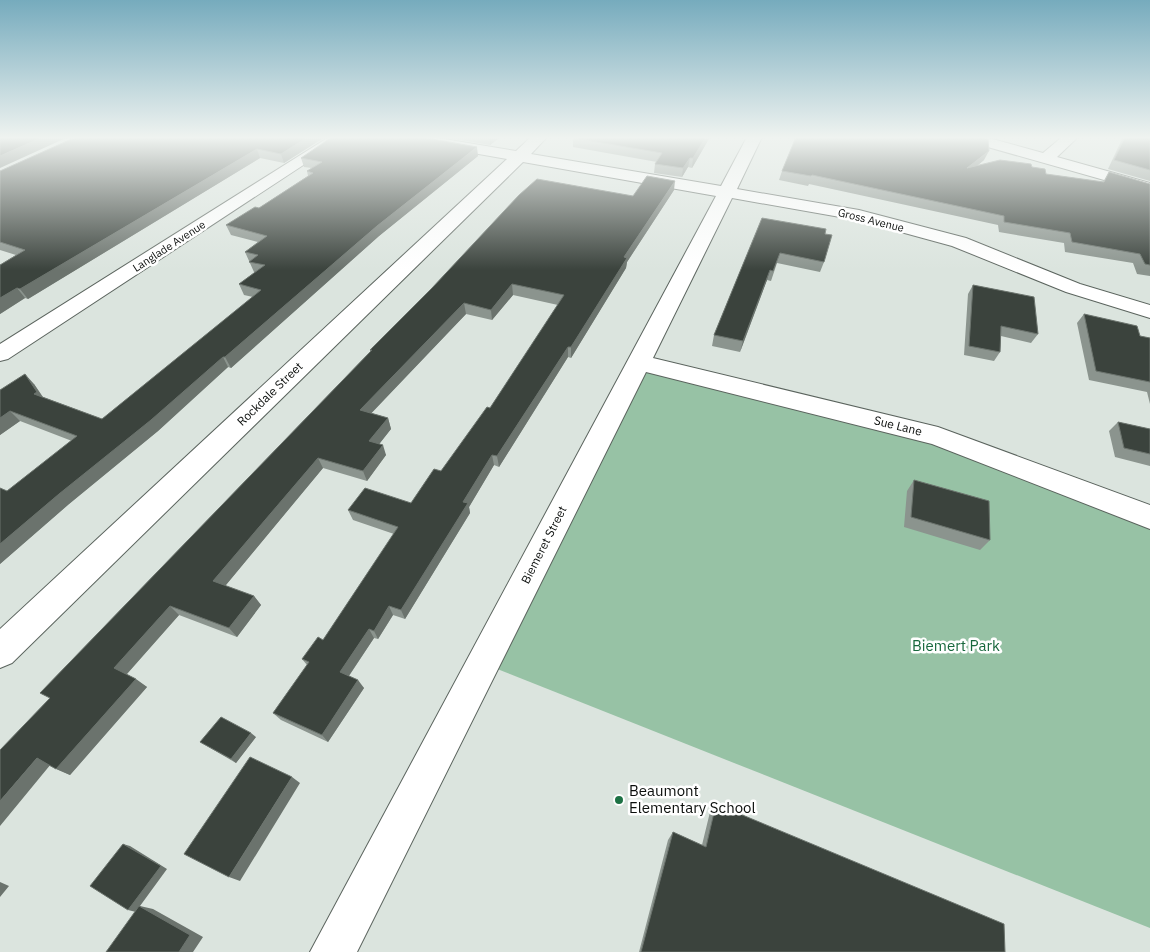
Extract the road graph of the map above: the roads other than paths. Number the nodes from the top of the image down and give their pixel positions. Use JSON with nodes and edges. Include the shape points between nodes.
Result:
{"nodes":[{"id":1,"x":270,"y":181,"type":"edge"},
{"id":2,"x":493,"y":181,"type":"edge"},
{"id":3,"x":670,"y":181,"type":"edge"},
{"id":4,"x":732,"y":181,"type":"edge"},
{"id":5,"x":1127,"y":181,"type":"edge"},
{"id":6,"x":1150,"y":188,"type":"edge"},
{"id":7,"x":727,"y":191,"type":"junction"},
{"id":8,"x":1150,"y":312,"type":"edge"},
{"id":9,"x":0,"y":354,"type":"edge"},
{"id":10,"x":638,"y":362,"type":"junction"},
{"id":11,"x":1150,"y":517,"type":"edge"},
{"id":12,"x":0,"y":652,"type":"edge"},
{"id":13,"x":333,"y":952,"type":"edge"}],
"edges":[{"from":1,"to":9,"type":"street","name":"Langlade Avenue"},
{"from":2,"to":12,"type":"street","name":"Rockdale Street"},
{"from":3,"to":7,"type":"street","name":"Gross Avenue"},
{"from":4,"to":7,"type":"street","name":"Biemeret Street"},
{"from":5,"to":6,"type":"street"},
{"from":7,"to":8,"type":"street","name":"Gross Avenue","via":[[859,215],[959,242],[1073,288]]},
{"from":7,"to":10,"type":"street","name":"Biemeret Street"},
{"from":10,"to":11,"type":"street","name":"Sue Lane","via":[[938,436]]},
{"from":10,"to":13,"type":"street","name":"Biemeret Street"}]}
